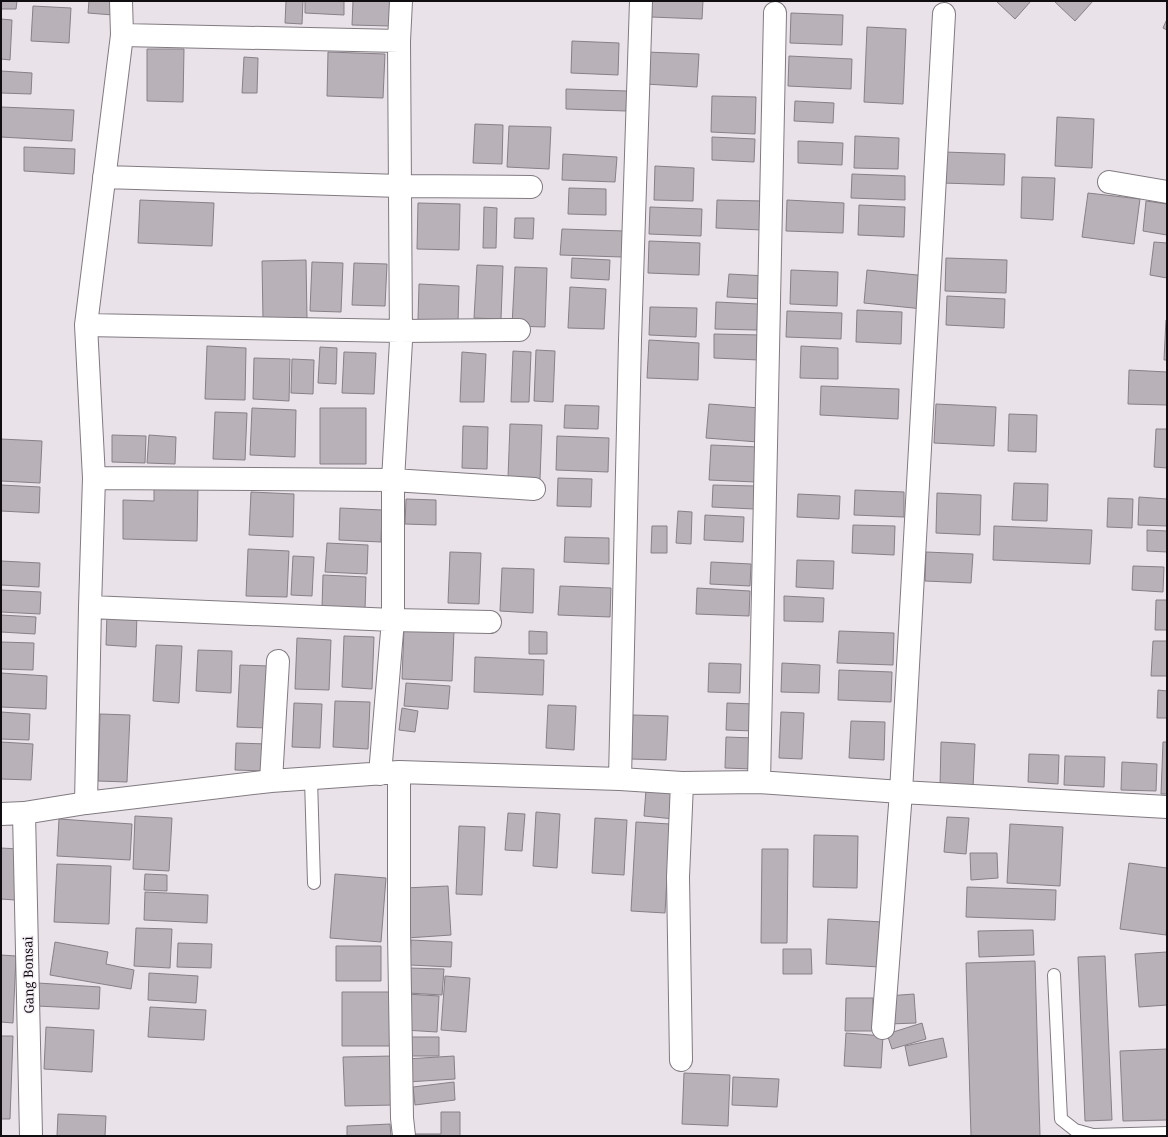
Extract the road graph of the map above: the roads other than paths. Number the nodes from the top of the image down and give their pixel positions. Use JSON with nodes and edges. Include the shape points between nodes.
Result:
{"nodes":[{"id":1,"x":121,"y":1,"type":"edge"},
{"id":2,"x":401,"y":1,"type":"edge"},
{"id":3,"x":641,"y":1,"type":"edge"},
{"id":4,"x":775,"y":13,"type":"dead end"},
{"id":5,"x":944,"y":14,"type":"dead end"},
{"id":6,"x":122,"y":35,"type":"junction"},
{"id":7,"x":399,"y":41,"type":"junction"},
{"id":8,"x":104,"y":177,"type":"junction"},
{"id":9,"x":1109,"y":182,"type":"dead end"},
{"id":10,"x":400,"y":186,"type":"junction"},
{"id":11,"x":531,"y":187,"type":"dead end"},
{"id":12,"x":1167,"y":192,"type":"edge"},
{"id":13,"x":86,"y":325,"type":"junction"},
{"id":14,"x":519,"y":330,"type":"dead end"},
{"id":15,"x":400,"y":331,"type":"junction"},
{"id":16,"x":94,"y":478,"type":"junction"},
{"id":17,"x":393,"y":480,"type":"junction"},
{"id":18,"x":534,"y":490,"type":"dead end"},
{"id":19,"x":90,"y":606,"type":"junction"},
{"id":20,"x":393,"y":620,"type":"junction"},
{"id":21,"x":490,"y":622,"type":"dead end"},
{"id":22,"x":278,"y":661,"type":"dead end"},
{"id":23,"x":390,"y":773,"type":"junction"},
{"id":24,"x":311,"y":779,"type":"junction"},
{"id":25,"x":620,"y":779,"type":"junction"},
{"id":26,"x":271,"y":781,"type":"junction"},
{"id":27,"x":759,"y":782,"type":"junction"},
{"id":28,"x":682,"y":783,"type":"junction"},
{"id":29,"x":901,"y":792,"type":"junction"},
{"id":30,"x":86,"y":803,"type":"junction"},
{"id":31,"x":1167,"y":807,"type":"edge"},
{"id":32,"x":24,"y":813,"type":"junction"},
{"id":33,"x":1,"y":814,"type":"edge"},
{"id":34,"x":314,"y":883,"type":"dead end"},
{"id":35,"x":1054,"y":975,"type":"dead end"},
{"id":36,"x":883,"y":1028,"type":"dead end"},
{"id":37,"x":681,"y":1060,"type":"dead end"},
{"id":38,"x":1167,"y":1133,"type":"edge"},
{"id":39,"x":31,"y":1136,"type":"edge"},
{"id":40,"x":404,"y":1136,"type":"edge"}],
"edges":[{"from":1,"to":6,"type":"street"},
{"from":2,"to":7,"type":"street"},
{"from":3,"to":25,"type":"street"},
{"from":4,"to":27,"type":"street"},
{"from":5,"to":29,"type":"street"},
{"from":6,"to":7,"type":"street"},
{"from":6,"to":8,"type":"street"},
{"from":7,"to":10,"type":"street"},
{"from":8,"to":10,"type":"street"},
{"from":8,"to":13,"type":"street"},
{"from":9,"to":12,"type":"street"},
{"from":10,"to":11,"type":"street"},
{"from":10,"to":15,"type":"street"},
{"from":13,"to":15,"type":"street"},
{"from":13,"to":16,"type":"street"},
{"from":14,"to":15,"type":"street"},
{"from":15,"to":17,"type":"street"},
{"from":16,"to":17,"type":"street"},
{"from":16,"to":19,"type":"street"},
{"from":17,"to":18,"type":"street"},
{"from":17,"to":20,"type":"street"},
{"from":19,"to":20,"type":"street"},
{"from":19,"to":30,"type":"street"},
{"from":20,"to":21,"type":"street"},
{"from":20,"to":23,"type":"street"},
{"from":22,"to":26,"type":"street"},
{"from":23,"to":24,"type":"street"},
{"from":23,"to":25,"type":"street"},
{"from":23,"to":40,"type":"street"},
{"from":24,"to":26,"type":"street"},
{"from":24,"to":34,"type":"lane"},
{"from":25,"to":28,"type":"street"},
{"from":26,"to":30,"type":"street"},
{"from":27,"to":28,"type":"street"},
{"from":27,"to":29,"type":"street"},
{"from":28,"to":37,"type":"street","via":[[678,877]]},
{"from":29,"to":31,"type":"street"},
{"from":29,"to":36,"type":"street"},
{"from":30,"to":32,"type":"street"},
{"from":32,"to":33,"type":"street"},
{"from":32,"to":39,"type":"street","name":"Gang Bonsai"},
{"from":35,"to":38,"type":"lane","via":[[1061,1118],[1075,1130],[1093,1135]]}]}
